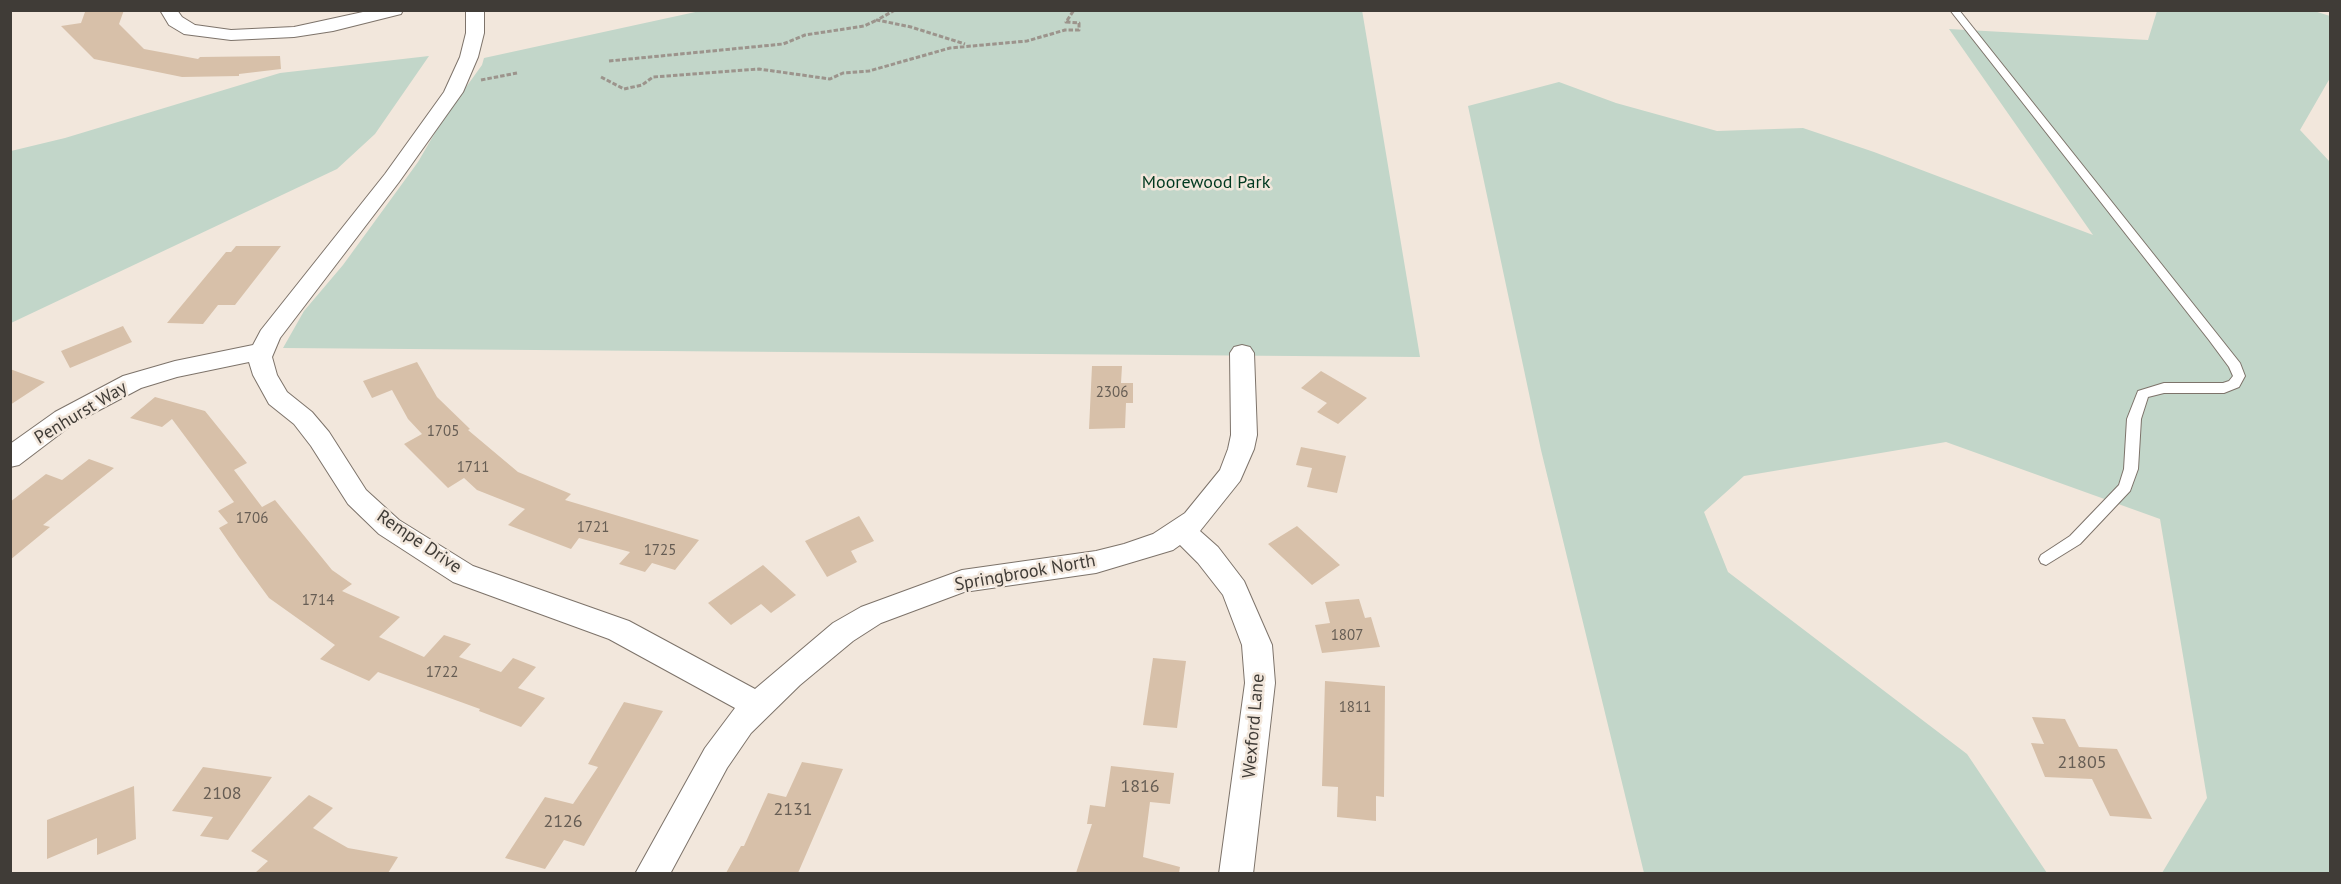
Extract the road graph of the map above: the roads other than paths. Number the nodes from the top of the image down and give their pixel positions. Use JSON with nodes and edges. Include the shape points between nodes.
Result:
{"nodes":[{"id":1,"x":168,"y":10,"type":"edge"},
{"id":2,"x":395,"y":10,"type":"edge"},
{"id":3,"x":475,"y":10,"type":"edge"},
{"id":4,"x":1954,"y":10,"type":"edge"},
{"id":5,"x":261,"y":352,"type":"junction"},
{"id":6,"x":1242,"y":353,"type":"dead end"},
{"id":7,"x":10,"y":458,"type":"edge"},
{"id":8,"x":1182,"y":530,"type":"junction"},
{"id":9,"x":2046,"y":559,"type":"dead end"},
{"id":10,"x":756,"y":706,"type":"junction"},
{"id":11,"x":652,"y":873,"type":"edge"},
{"id":12,"x":1236,"y":873,"type":"edge"}],
"edges":[{"from":1,"to":2,"type":"street","via":[[175,21],[190,30],[270,35],[324,28]]},
{"from":3,"to":5,"type":"street","via":[[469,57],[453,92],[392,178],[289,308]]},
{"from":4,"to":9,"type":"lane","via":[[2213,337],[2239,376],[2234,384],[2224,388],[2164,388],[2142,394],[2134,419],[2131,469],[2125,487],[2075,540]]},
{"from":5,"to":7,"type":"street","name":"Penhurst Way","via":[[132,382],[64,418]]},
{"from":5,"to":10,"type":"street","name":"Rempe Drive","via":[[265,375],[278,398],[303,418],[357,497],[389,527],[463,574],[619,630]]},
{"from":6,"to":8,"type":"street","name":"Springbrook North","via":[[1241,449],[1231,474],[1216,495]]},
{"from":8,"to":10,"type":"street","name":"Springbrook North","via":[[1162,542],[1096,562],[962,581],[906,600],[843,632]]},
{"from":8,"to":12,"type":"street","name":"Wexford Lane","via":[[1208,555],[1234,590],[1257,645],[1260,683]]},
{"from":10,"to":11,"type":"street","name":"Springbrook North","via":[[716,758]]}]}
